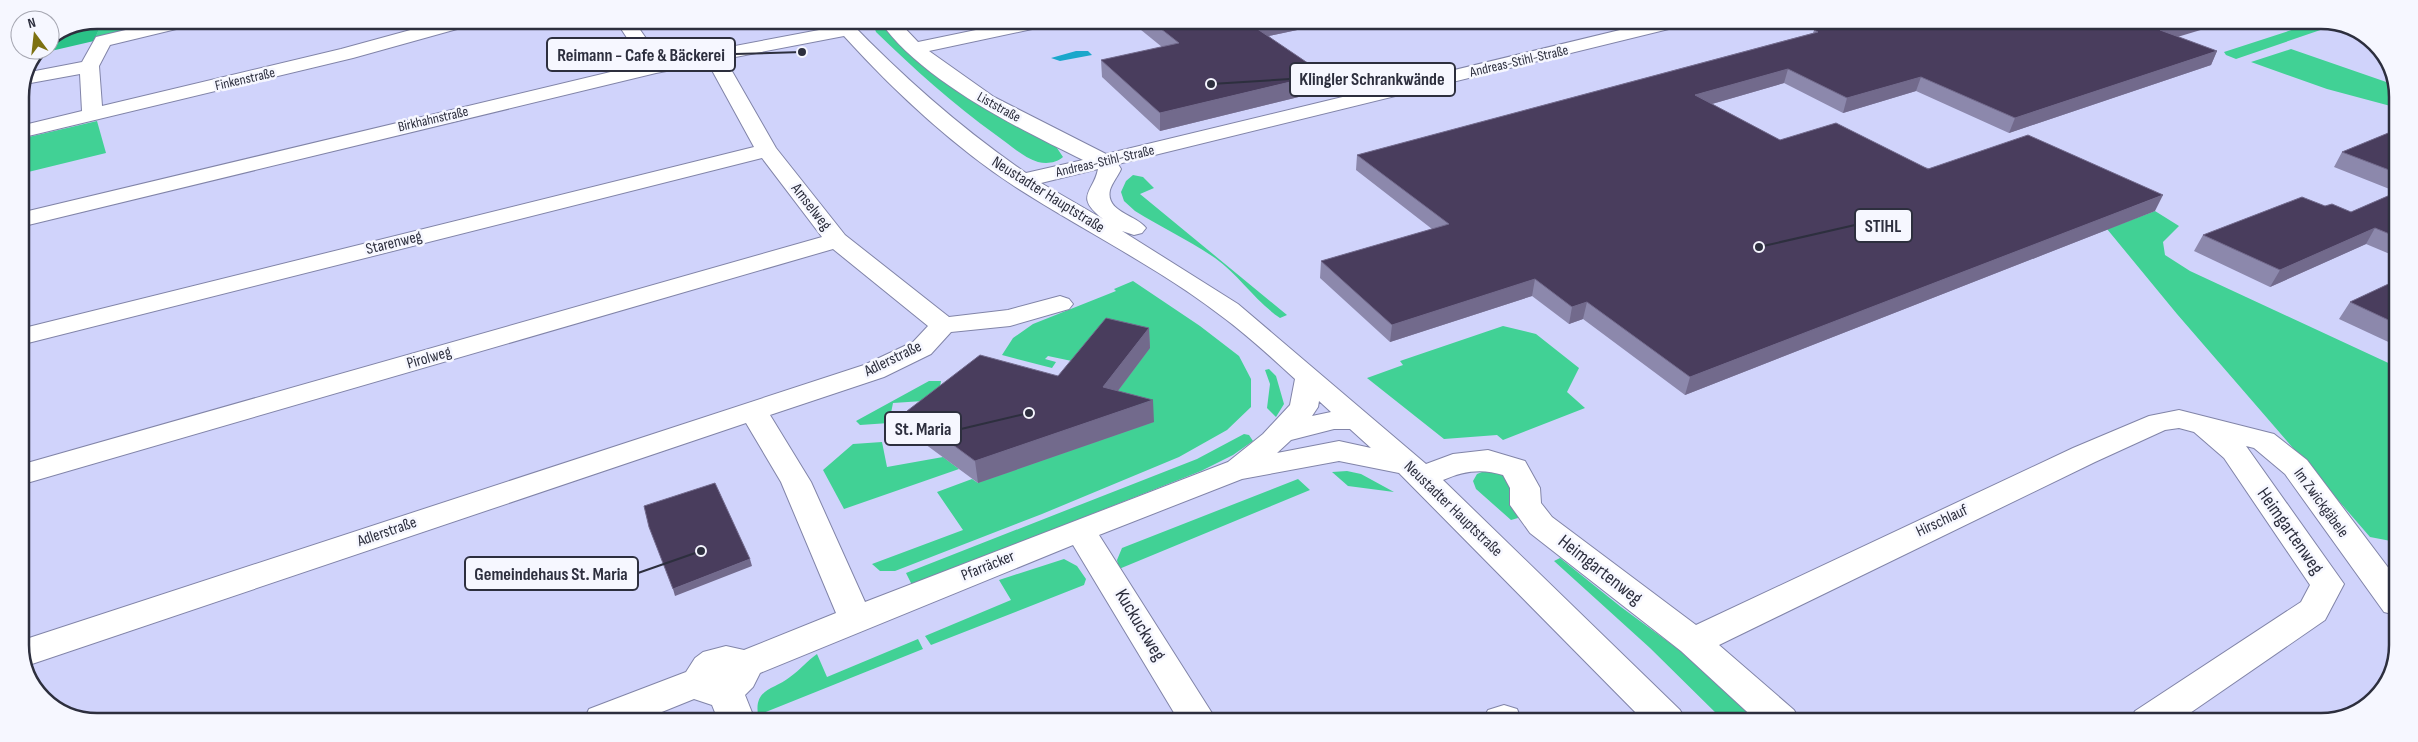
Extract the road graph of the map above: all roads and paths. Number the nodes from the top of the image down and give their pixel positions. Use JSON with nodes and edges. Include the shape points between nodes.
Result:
{"nodes":[{"id":1,"x":153,"y":29,"type":"edge"},
{"id":2,"x":436,"y":29,"type":"edge"},
{"id":3,"x":630,"y":29,"type":"edge"},
{"id":4,"x":828,"y":29,"type":"edge"},
{"id":5,"x":848,"y":29,"type":"edge"},
{"id":6,"x":896,"y":29,"type":"edge"},
{"id":7,"x":1007,"y":29,"type":"edge"},
{"id":8,"x":1647,"y":29,"type":"edge"},
{"id":9,"x":914,"y":48,"type":"junction"},
{"id":10,"x":714,"y":58,"type":"junction"},
{"id":11,"x":89,"y":66,"type":"junction"},
{"id":12,"x":656,"y":67,"type":"junction"},
{"id":13,"x":32,"y":79,"type":"edge"},
{"id":14,"x":93,"y":115,"type":"junction"},
{"id":15,"x":29,"y":130,"type":"edge"},
{"id":16,"x":767,"y":150,"type":"junction"},
{"id":17,"x":1105,"y":170,"type":"junction"},
{"id":18,"x":1030,"y":187,"type":"junction"},
{"id":19,"x":29,"y":218,"type":"edge"},
{"id":20,"x":837,"y":240,"type":"junction"},
{"id":21,"x":1060,"y":304,"type":"dead end"},
{"id":22,"x":1229,"y":308,"type":"junction"},
{"id":23,"x":943,"y":325,"type":"junction"},
{"id":24,"x":29,"y":335,"type":"edge"},
{"id":25,"x":1309,"y":376,"type":"junction"},
{"id":26,"x":752,"y":410,"type":"junction"},
{"id":27,"x":1358,"y":420,"type":"junction"},
{"id":28,"x":2197,"y":422,"type":"junction"},
{"id":29,"x":1279,"y":433,"type":"junction"},
{"id":30,"x":1339,"y":451,"type":"junction"},
{"id":31,"x":1236,"y":470,"type":"junction"},
{"id":32,"x":1416,"y":471,"type":"junction"},
{"id":33,"x":29,"y":473,"type":"edge"},
{"id":34,"x":1080,"y":530,"type":"junction"},
{"id":35,"x":2389,"y":593,"type":"edge"},
{"id":36,"x":856,"y":619,"type":"junction"},
{"id":37,"x":1692,"y":642,"type":"junction"},
{"id":38,"x":29,"y":652,"type":"edge"},
{"id":39,"x":726,"y":689,"type":"edge"},
{"id":40,"x":630,"y":713,"type":"edge"},
{"id":41,"x":1194,"y":713,"type":"edge"},
{"id":42,"x":1659,"y":713,"type":"edge"},
{"id":43,"x":1772,"y":713,"type":"edge"},
{"id":44,"x":2161,"y":713,"type":"edge"}],
"edges":[{"from":1,"to":11,"type":"street","via":[[103,41]]},
{"from":2,"to":14,"type":"street","name":"Finkenstraße"},
{"from":3,"to":12,"type":"street"},
{"from":4,"to":10,"type":"street","name":"Birkhahnstraße"},
{"from":5,"to":18,"type":"street","name":"Neustadter Hauptstraße","via":[[887,72],[982,153]]},
{"from":6,"to":9,"type":"street","name":"Liststraße"},
{"from":7,"to":9,"type":"street"},
{"from":8,"to":17,"type":"street","name":"Andreas-Stihl-Straße","via":[[1188,142]]},
{"from":9,"to":17,"type":"street","name":"Liststraße","via":[[947,76],[990,104]]},
{"from":10,"to":12,"type":"street","name":"Birkhahnstraße"},
{"from":10,"to":16,"type":"street","name":"Amselweg"},
{"from":11,"to":13,"type":"street"},
{"from":11,"to":14,"type":"street"},
{"from":12,"to":19,"type":"street","name":"Birkhahnstraße","via":[[341,140]]},
{"from":14,"to":15,"type":"street","name":"Finkenstraße"},
{"from":16,"to":20,"type":"street","name":"Amselweg"},
{"from":16,"to":24,"type":"street","name":"Starenweg"},
{"from":17,"to":18,"type":"street","name":"Andreas-Stihl-Straße"},
{"from":17,"to":22,"type":"street","name":"Neustadter Hauptstraße","via":[[1098,200],[1104,209],[1210,280]]},
{"from":18,"to":22,"type":"street","name":"Neustadter Hauptstraße"},
{"from":20,"to":23,"type":"street","name":"Amselweg"},
{"from":20,"to":33,"type":"street","name":"Pirolweg"},
{"from":21,"to":23,"type":"street","via":[[1010,318]]},
{"from":22,"to":25,"type":"street","name":"Neustadter Hauptstraße"},
{"from":23,"to":26,"type":"street","name":"Adlerstraße","via":[[922,348],[874,371]]},
{"from":25,"to":27,"type":"street","name":"Neustadter Hauptstraße"},
{"from":25,"to":29,"type":"street","name":"Pfarräcker","via":[[1304,407]]},
{"from":26,"to":36,"type":"street","via":[[796,482]]},
{"from":26,"to":38,"type":"street","name":"Adlerstraße"},
{"from":27,"to":29,"type":"street","name":"Pfarräcker","via":[[1334,420]]},
{"from":27,"to":30,"type":"street","name":"Pfarräcker","via":[[1358,438]]},
{"from":27,"to":32,"type":"street","name":"Neustadter Hauptstraße"},
{"from":28,"to":35,"type":"street","name":"Im Zwickgäbele","via":[[2264,441],[2296,467]]},
{"from":28,"to":37,"type":"street","name":"Hirschlauf","via":[[2178,419],[2158,422]]},
{"from":28,"to":44,"type":"street","name":"Heimgartenweg","via":[[2234,451],[2327,584],[2313,611]]},
{"from":29,"to":31,"type":"street","name":"Pfarräcker"},
{"from":30,"to":31,"type":"street","name":"Pfarräcker"},
{"from":30,"to":32,"type":"street","name":"Pfarräcker"},
{"from":31,"to":34,"type":"street","name":"Pfarräcker"},
{"from":32,"to":37,"type":"street","name":"Heimgartenweg","via":[[1488,460],[1514,468],[1525,488],[1526,505],[1541,524]]},
{"from":32,"to":42,"type":"street","name":"Neustadter Hauptstraße"},
{"from":34,"to":36,"type":"street","name":"Pfarräcker"},
{"from":34,"to":41,"type":"street","name":"Kuckuckweg"},
{"from":36,"to":39,"type":"street","name":"Pfarräcker"},
{"from":37,"to":43,"type":"street","name":"Heimgartenweg"},
{"from":39,"to":40,"type":"street","name":"Pfarräcker"}]}
